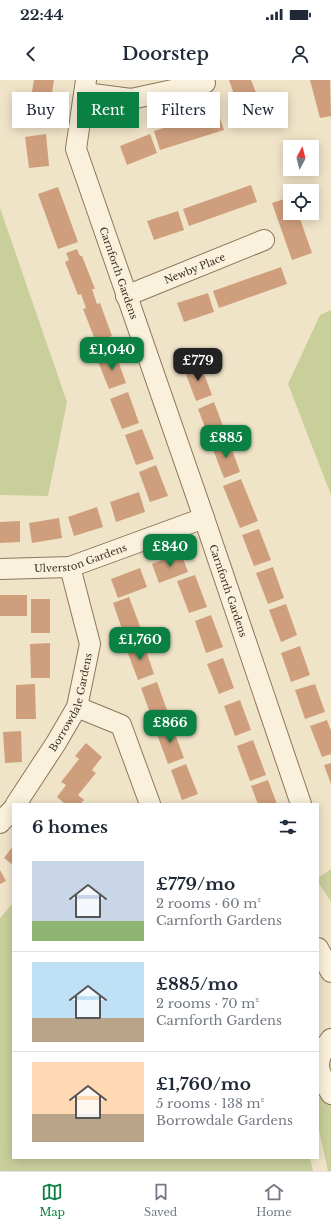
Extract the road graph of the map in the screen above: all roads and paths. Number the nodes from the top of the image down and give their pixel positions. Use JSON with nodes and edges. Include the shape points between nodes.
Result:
{"nodes":[{"id":1,"x":205,"y":83,"type":"dead end"},
{"id":2,"x":85,"y":86,"type":"edge"},
{"id":3,"x":264,"y":240,"type":"dead end"},
{"id":4,"x":126,"y":296,"type":"junction"},
{"id":5,"x":204,"y":518,"type":"junction"},
{"id":6,"x":70,"y":567,"type":"junction"},
{"id":7,"x":0,"y":569,"type":"edge"},
{"id":8,"x":78,"y":707,"type":"junction"},
{"id":9,"x":17,"y":803,"type":"edge"},
{"id":10,"x":150,"y":803,"type":"edge"},
{"id":11,"x":301,"y":803,"type":"edge"},
{"id":12,"x":12,"y":810,"type":"edge"},
{"id":13,"x":0,"y":823,"type":"edge"},
{"id":14,"x":319,"y":950,"type":"edge"},
{"id":15,"x":331,"y":972,"type":"edge"},
{"id":16,"x":331,"y":1039,"type":"edge"},
{"id":17,"x":331,"y":1094,"type":"edge"}],
"edges":[{"from":1,"to":2,"type":"street","via":[[131,99]]},
{"from":2,"to":4,"type":"street","name":"Carnforth Gardens","via":[[76,149]]},
{"from":3,"to":4,"type":"street","name":"Newby Place"},
{"from":4,"to":5,"type":"street","name":"Carnforth Gardens"},
{"from":5,"to":6,"type":"street","name":"Ulverston Gardens"},
{"from":5,"to":11,"type":"street","name":"Carnforth Gardens"},
{"from":6,"to":7,"type":"street","name":"Ulverston Gardens"},
{"from":6,"to":8,"type":"street","name":"Borrowdale Gardens","via":[[90,644]]},
{"from":8,"to":9,"type":"street","name":"Borrowdale Gardens"},
{"from":8,"to":10,"type":"street","via":[[121,725]]},
{"from":12,"to":13,"type":"street"},
{"from":14,"to":15,"type":"street"},
{"from":16,"to":17,"type":"street","via":[[319,1057],[319,1073]]}]}
